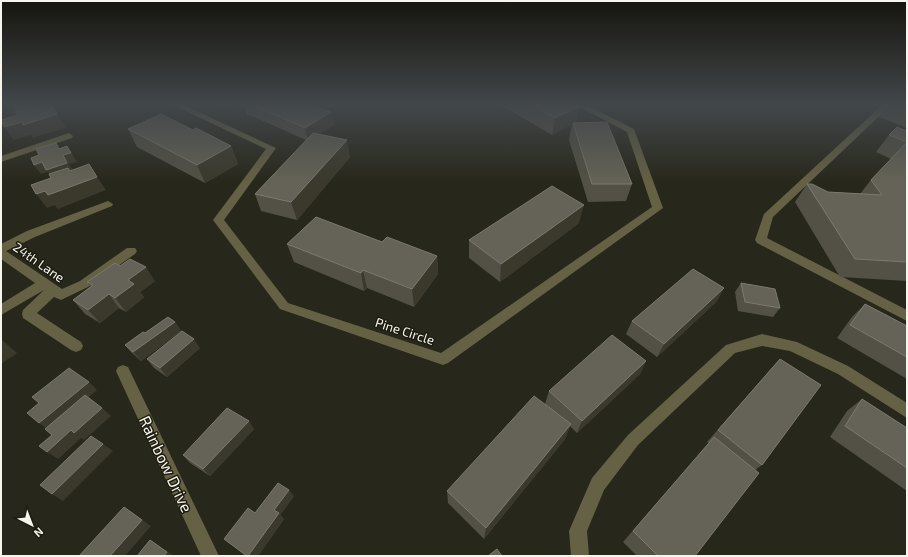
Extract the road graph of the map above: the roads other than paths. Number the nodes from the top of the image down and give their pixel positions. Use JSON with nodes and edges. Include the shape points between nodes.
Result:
{"nodes":[{"id":1,"x":234,"y":131,"type":"edge"},
{"id":2,"x":631,"y":131,"type":"edge"},
{"id":3,"x":859,"y":131,"type":"edge"},
{"id":4,"x":69,"y":136,"type":"dead end"},
{"id":5,"x":1,"y":158,"type":"edge"},
{"id":6,"x":108,"y":204,"type":"dead end"},
{"id":7,"x":1,"y":249,"type":"edge"},
{"id":8,"x":131,"y":251,"type":"dead end"},
{"id":9,"x":1,"y":253,"type":"edge"},
{"id":10,"x":53,"y":289,"type":"junction"},
{"id":11,"x":1,"y":310,"type":"edge"},
{"id":12,"x":907,"y":316,"type":"edge"},
{"id":13,"x":76,"y":346,"type":"dead end"},
{"id":14,"x":123,"y":371,"type":"dead end"},
{"id":15,"x":907,"y":411,"type":"edge"},
{"id":16,"x":210,"y":556,"type":"edge"},
{"id":17,"x":580,"y":556,"type":"edge"}],
"edges":[{"from":1,"to":2,"type":"street","name":"Pine Circle","via":[[271,148],[218,220],[284,306],[443,359],[658,208]]},
{"from":3,"to":12,"type":"street","via":[[768,216],[761,240]]},
{"from":4,"to":5,"type":"street"},
{"from":6,"to":7,"type":"street","via":[[31,234]]},
{"from":8,"to":10,"type":"street","via":[[84,284]]},
{"from":9,"to":10,"type":"street","name":"24th Lane"},
{"from":10,"to":11,"type":"street"},
{"from":10,"to":13,"type":"street","via":[[28,314]]},
{"from":14,"to":16,"type":"street","name":"Rainbow Drive"},
{"from":15,"to":17,"type":"street","via":[[843,370],[792,346],[762,340],[731,349],[633,440],[598,484],[578,531]]}]}
